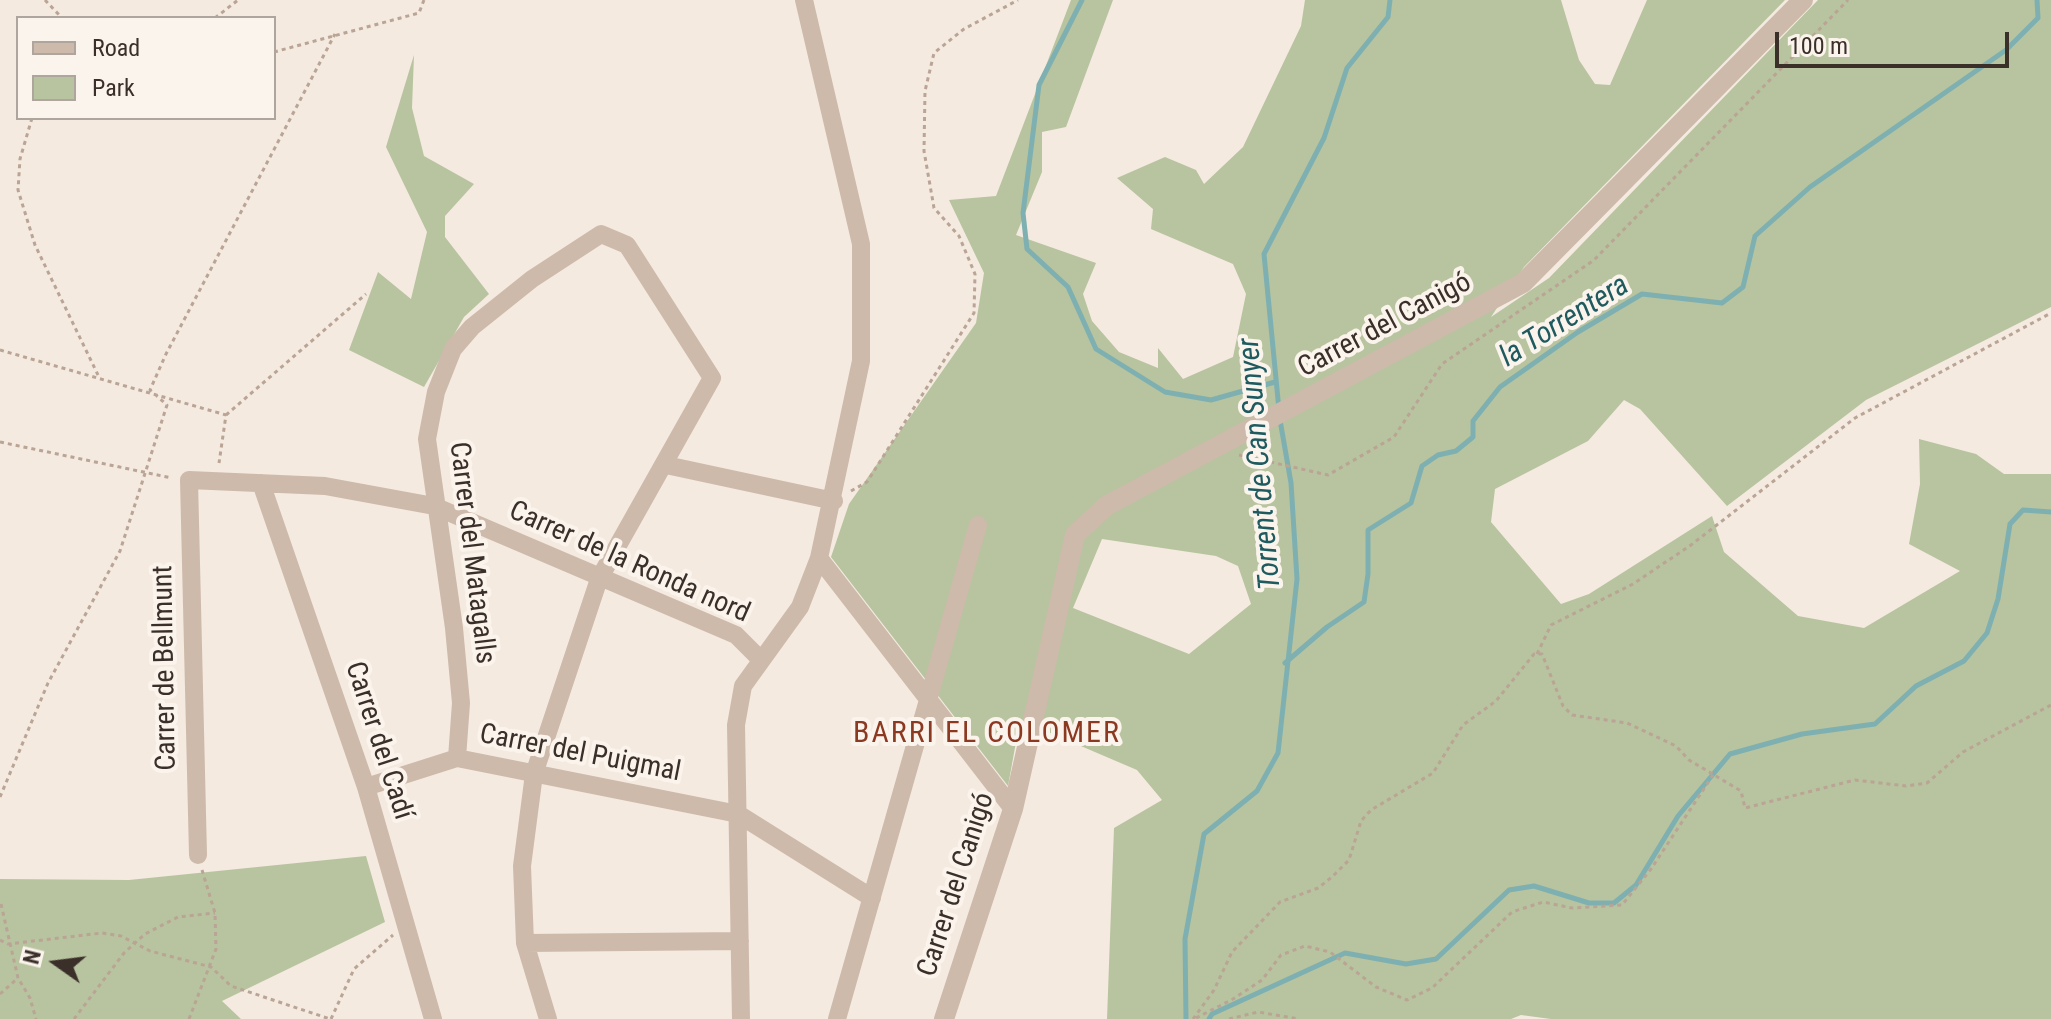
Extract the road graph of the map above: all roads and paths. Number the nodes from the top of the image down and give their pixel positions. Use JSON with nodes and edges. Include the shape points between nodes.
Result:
{"nodes":[{"id":1,"x":45,"y":0,"type":"edge"},
{"id":2,"x":238,"y":0,"type":"edge"},
{"id":3,"x":424,"y":0,"type":"edge"},
{"id":4,"x":804,"y":0,"type":"edge"},
{"id":5,"x":1018,"y":0,"type":"edge"},
{"id":6,"x":1803,"y":0,"type":"edge"},
{"id":7,"x":60,"y":16,"type":"edge"},
{"id":8,"x":218,"y":16,"type":"edge"},
{"id":9,"x":335,"y":34,"type":"junction"},
{"id":10,"x":276,"y":51,"type":"edge"},
{"id":11,"x":31,"y":120,"type":"edge"},
{"id":12,"x":366,"y":294,"type":"dead end"},
{"id":13,"x":2051,"y":313,"type":"edge"},
{"id":14,"x":0,"y":350,"type":"edge"},
{"id":15,"x":99,"y":376,"type":"junction"},
{"id":16,"x":150,"y":390,"type":"junction"},
{"id":17,"x":226,"y":415,"type":"junction"},
{"id":18,"x":0,"y":442,"type":"edge"},
{"id":19,"x":666,"y":465,"type":"junction"},
{"id":20,"x":143,"y":475,"type":"junction"},
{"id":21,"x":189,"y":480,"type":"junction"},
{"id":22,"x":217,"y":481,"type":"junction"},
{"id":23,"x":261,"y":483,"type":"junction"},
{"id":24,"x":834,"y":501,"type":"junction"},
{"id":25,"x":434,"y":506,"type":"junction"},
{"id":26,"x":978,"y":525,"type":"dead end"},
{"id":27,"x":819,"y":558,"type":"junction"},
{"id":28,"x":599,"y":579,"type":"junction"},
{"id":29,"x":1537,"y":654,"type":"junction"},
{"id":30,"x":760,"y":659,"type":"junction"},
{"id":31,"x":929,"y":699,"type":"junction"},
{"id":32,"x":2051,"y":705,"type":"edge"},
{"id":33,"x":457,"y":758,"type":"junction"},
{"id":34,"x":534,"y":774,"type":"junction"},
{"id":35,"x":1713,"y":775,"type":"junction"},
{"id":36,"x":366,"y":787,"type":"junction"},
{"id":37,"x":0,"y":797,"type":"edge"},
{"id":38,"x":1013,"y":809,"type":"junction"},
{"id":39,"x":738,"y":814,"type":"junction"},
{"id":40,"x":198,"y":855,"type":"joint"},
{"id":41,"x":872,"y":898,"type":"junction"},
{"id":42,"x":0,"y":903,"type":"edge"},
{"id":43,"x":215,"y":913,"type":"junction"},
{"id":44,"x":405,"y":924,"type":"junction"},
{"id":45,"x":0,"y":940,"type":"edge"},
{"id":46,"x":740,"y":941,"type":"junction"},
{"id":47,"x":134,"y":943,"type":"junction"},
{"id":48,"x":525,"y":943,"type":"junction"},
{"id":49,"x":8,"y":944,"type":"junction"},
{"id":50,"x":211,"y":967,"type":"junction"},
{"id":51,"x":18,"y":978,"type":"junction"},
{"id":52,"x":0,"y":994,"type":"edge"},
{"id":53,"x":36,"y":1019,"type":"edge"},
{"id":54,"x":74,"y":1019,"type":"edge"},
{"id":55,"x":189,"y":1019,"type":"edge"},
{"id":56,"x":330,"y":1019,"type":"edge"},
{"id":57,"x":433,"y":1019,"type":"edge"},
{"id":58,"x":548,"y":1019,"type":"edge"},
{"id":59,"x":741,"y":1019,"type":"edge"},
{"id":60,"x":837,"y":1019,"type":"edge"},
{"id":61,"x":944,"y":1019,"type":"edge"},
{"id":62,"x":1194,"y":1019,"type":"edge"},
{"id":63,"x":1229,"y":1019,"type":"edge"},
{"id":64,"x":1299,"y":1019,"type":"edge"}],
"edges":[{"from":1,"to":7,"type":"path"},
{"from":2,"to":8,"type":"path"},
{"from":3,"to":9,"type":"path","via":[[419,13]]},
{"from":4,"to":24,"type":"street","via":[[861,244],[861,361]]},
{"from":5,"to":24,"type":"path","via":[[964,29],[934,53],[925,91],[924,151],[934,208],[959,236],[975,274],[974,313],[867,482]]},
{"from":6,"to":38,"type":"street","name":"Carrer del Canigó","via":[[1523,283],[1106,506],[1075,535]]},
{"from":9,"to":10,"type":"path"},
{"from":9,"to":16,"type":"path"},
{"from":11,"to":15,"type":"path","via":[[18,190],[35,245]]},
{"from":12,"to":17,"type":"path"},
{"from":13,"to":29,"type":"path","via":[[1855,418],[1691,545],[1633,584],[1551,625]]},
{"from":14,"to":15,"type":"path"},
{"from":15,"to":16,"type":"path"},
{"from":16,"to":17,"type":"path"},
{"from":16,"to":20,"type":"path","via":[[167,405]]},
{"from":17,"to":22,"type":"path"},
{"from":18,"to":20,"type":"path"},
{"from":19,"to":24,"type":"street"},
{"from":19,"to":25,"type":"street","name":"Carrer del Matagalls","via":[[712,378],[627,245],[601,234],[532,279],[453,349],[436,392],[427,439]]},
{"from":19,"to":28,"type":"street"},
{"from":20,"to":21,"type":"path"},
{"from":20,"to":37,"type":"path","via":[[120,551],[48,683]]},
{"from":21,"to":22,"type":"street","name":"Carrer de la Ronda nord"},
{"from":21,"to":40,"type":"street","name":"Carrer de Bellmunt"},
{"from":22,"to":23,"type":"street","name":"Carrer de la Ronda nord"},
{"from":23,"to":25,"type":"street","name":"Carrer de la Ronda nord","via":[[325,486]]},
{"from":23,"to":36,"type":"street","name":"Carrer del Cadí"},
{"from":24,"to":27,"type":"street"},
{"from":25,"to":28,"type":"street","name":"Carrer de la Ronda nord"},
{"from":25,"to":33,"type":"street","name":"Carrer del Matagalls","via":[[461,703]]},
{"from":26,"to":31,"type":"street"},
{"from":27,"to":30,"type":"street","via":[[800,607]]},
{"from":27,"to":31,"type":"street"},
{"from":28,"to":30,"type":"street","name":"Carrer de la Ronda nord","via":[[736,635]]},
{"from":28,"to":34,"type":"street"},
{"from":29,"to":35,"type":"path","via":[[1542,654],[1563,706],[1572,715],[1627,723],[1676,746]]},
{"from":29,"to":62,"type":"path","via":[[1496,701],[1463,725],[1433,773],[1371,810],[1357,830],[1349,860],[1332,877],[1280,902],[1232,952]]},
{"from":30,"to":39,"type":"street","via":[[743,686],[736,725]]},
{"from":31,"to":38,"type":"street"},
{"from":31,"to":41,"type":"street"},
{"from":32,"to":35,"type":"path","via":[[1963,752],[1927,783],[1855,780],[1745,808],[1741,791]]},
{"from":33,"to":34,"type":"street","name":"Carrer del Puigmal"},
{"from":33,"to":36,"type":"street","name":"Carrer del Puigmal"},
{"from":34,"to":39,"type":"street","name":"Carrer del Puigmal"},
{"from":34,"to":48,"type":"street","via":[[522,866]]},
{"from":35,"to":62,"type":"path","via":[[1622,905],[1572,908],[1543,902],[1512,912],[1432,988],[1407,1000],[1376,987],[1330,952],[1305,946],[1281,955],[1262,980]]},
{"from":36,"to":44,"type":"street","name":"Carrer del Cadí"},
{"from":38,"to":61,"type":"street","name":"Carrer del Canigó"},
{"from":39,"to":41,"type":"street"},
{"from":39,"to":46,"type":"street"},
{"from":40,"to":43,"type":"path"},
{"from":41,"to":60,"type":"street"},
{"from":42,"to":49,"type":"path"},
{"from":43,"to":47,"type":"path","via":[[178,917]]},
{"from":43,"to":50,"type":"path"},
{"from":44,"to":56,"type":"path","via":[[354,969]]},
{"from":44,"to":57,"type":"street","name":"Carrer del Cadí"},
{"from":45,"to":49,"type":"path"},
{"from":46,"to":48,"type":"street"},
{"from":46,"to":59,"type":"street"},
{"from":47,"to":49,"type":"path","via":[[102,933]]},
{"from":47,"to":50,"type":"path"},
{"from":47,"to":54,"type":"path"},
{"from":48,"to":58,"type":"street"},
{"from":49,"to":51,"type":"path"},
{"from":50,"to":55,"type":"path"},
{"from":50,"to":56,"type":"path","via":[[231,986]]},
{"from":51,"to":52,"type":"path"},
{"from":51,"to":53,"type":"path"},
{"from":63,"to":64,"type":"path","via":[[1258,1012]]}]}
